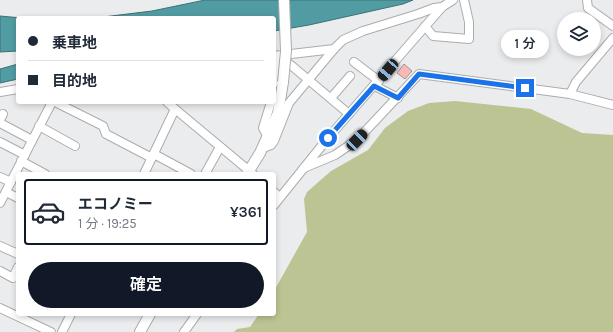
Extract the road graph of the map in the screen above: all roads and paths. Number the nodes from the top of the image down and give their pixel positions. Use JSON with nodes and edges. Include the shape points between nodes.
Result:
{"nodes":[{"id":1,"x":284,"y":0,"type":"edge"},
{"id":2,"x":453,"y":0,"type":"edge"},
{"id":3,"x":464,"y":0,"type":"edge"},
{"id":4,"x":586,"y":0,"type":"edge"},
{"id":5,"x":442,"y":7,"type":"junction"},
{"id":6,"x":425,"y":26,"type":"junction"},
{"id":7,"x":613,"y":26,"type":"edge"},
{"id":8,"x":613,"y":38,"type":"edge"},
{"id":9,"x":334,"y":49,"type":"junction"},
{"id":10,"x":276,"y":56,"type":"edge"},
{"id":11,"x":354,"y":62,"type":"dead end"},
{"id":12,"x":350,"y":76,"type":"dead end"},
{"id":13,"x":308,"y":79,"type":"junction"},
{"id":14,"x":279,"y":82,"type":"edge"},
{"id":15,"x":377,"y":83,"type":"junction"},
{"id":16,"x":16,"y":89,"type":"edge"},
{"id":17,"x":0,"y":92,"type":"edge"},
{"id":18,"x":570,"y":94,"type":"junction"},
{"id":19,"x":331,"y":98,"type":"junction"},
{"id":20,"x":398,"y":98,"type":"junction"},
{"id":21,"x":51,"y":104,"type":"edge"},
{"id":22,"x":59,"y":104,"type":"edge"},
{"id":23,"x":169,"y":104,"type":"edge"},
{"id":24,"x":270,"y":104,"type":"edge"},
{"id":25,"x":613,"y":105,"type":"edge"},
{"id":26,"x":175,"y":109,"type":"junction"},
{"id":27,"x":349,"y":114,"type":"junction"},
{"id":28,"x":0,"y":123,"type":"edge"},
{"id":29,"x":39,"y":126,"type":"junction"},
{"id":30,"x":268,"y":137,"type":"junction"},
{"id":31,"x":32,"y":140,"type":"junction"},
{"id":32,"x":0,"y":142,"type":"edge"},
{"id":33,"x":76,"y":146,"type":"dead end"},
{"id":34,"x":220,"y":147,"type":"junction"},
{"id":35,"x":263,"y":148,"type":"junction"},
{"id":36,"x":153,"y":156,"type":"junction"},
{"id":37,"x":23,"y":158,"type":"junction"},
{"id":38,"x":304,"y":168,"type":"junction"},
{"id":39,"x":42,"y":172,"type":"edge"},
{"id":40,"x":145,"y":172,"type":"edge"},
{"id":41,"x":187,"y":172,"type":"edge"},
{"id":42,"x":206,"y":172,"type":"edge"},
{"id":43,"x":249,"y":172,"type":"edge"},
{"id":44,"x":251,"y":172,"type":"edge"},
{"id":45,"x":0,"y":177,"type":"edge"},
{"id":46,"x":11,"y":182,"type":"junction"},
{"id":47,"x":6,"y":192,"type":"junction"},
{"id":48,"x":277,"y":195,"type":"edge"},
{"id":49,"x":16,"y":197,"type":"edge"},
{"id":50,"x":0,"y":203,"type":"edge"},
{"id":51,"x":0,"y":246,"type":"edge"},
{"id":52,"x":16,"y":253,"type":"edge"},
{"id":53,"x":0,"y":271,"type":"edge"},
{"id":54,"x":16,"y":271,"type":"edge"},
{"id":55,"x":0,"y":308,"type":"edge"},
{"id":56,"x":16,"y":316,"type":"edge"},
{"id":57,"x":17,"y":316,"type":"edge"},
{"id":58,"x":70,"y":316,"type":"edge"},
{"id":59,"x":149,"y":316,"type":"edge"},
{"id":60,"x":196,"y":316,"type":"edge"},
{"id":61,"x":51,"y":332,"type":"edge"},
{"id":62,"x":62,"y":332,"type":"edge"},
{"id":63,"x":140,"y":332,"type":"edge"},
{"id":64,"x":184,"y":332,"type":"edge"}],
"edges":[{"from":1,"to":14,"type":"main road","bridge":true,"via":[[286,51]]},
{"from":2,"to":5,"type":"street"},
{"from":3,"to":6,"type":"street","via":[[469,22],[469,39],[433,36]]},
{"from":4,"to":7,"type":"street","via":[[588,8]]},
{"from":5,"to":6,"type":"street"},
{"from":5,"to":9,"type":"street","via":[[363,31],[343,40]]},
{"from":6,"to":15,"type":"street"},
{"from":8,"to":18,"type":"street","via":[[576,82]]},
{"from":9,"to":10,"type":"street"},
{"from":9,"to":13,"type":"street"},
{"from":10,"to":13,"type":"street"},
{"from":10,"to":14,"type":"street"},
{"from":11,"to":15,"type":"street"},
{"from":12,"to":19,"type":"street"},
{"from":13,"to":19,"type":"street"},
{"from":13,"to":35,"type":"street","via":[[288,103],[274,141]]},
{"from":14,"to":30,"type":"main road","via":[[278,113]]},
{"from":15,"to":20,"type":"street"},
{"from":15,"to":27,"type":"street"},
{"from":16,"to":17,"type":"street"},
{"from":18,"to":20,"type":"street","via":[[419,74]]},
{"from":18,"to":25,"type":"street"},
{"from":19,"to":27,"type":"street"},
{"from":20,"to":38,"type":"street","via":[[357,140],[334,155]]},
{"from":21,"to":29,"type":"street"},
{"from":22,"to":36,"type":"street","via":[[103,126],[106,134]]},
{"from":23,"to":26,"type":"street"},
{"from":24,"to":30,"type":"street","via":[[263,128]]},
{"from":26,"to":34,"type":"street"},
{"from":26,"to":36,"type":"street"},
{"from":27,"to":38,"type":"street"},
{"from":28,"to":31,"type":"street"},
{"from":29,"to":31,"type":"street"},
{"from":29,"to":33,"type":"street"},
{"from":30,"to":35,"type":"main road"},
{"from":31,"to":37,"type":"street"},
{"from":32,"to":37,"type":"street"},
{"from":34,"to":42,"type":"street"},
{"from":34,"to":43,"type":"street"},
{"from":35,"to":44,"type":"main road"},
{"from":36,"to":40,"type":"street"},
{"from":36,"to":41,"type":"street"},
{"from":37,"to":39,"type":"street"},
{"from":37,"to":46,"type":"street"},
{"from":38,"to":48,"type":"street"},
{"from":45,"to":46,"type":"street"},
{"from":46,"to":47,"type":"street"},
{"from":47,"to":49,"type":"street"},
{"from":47,"to":50,"type":"street"},
{"from":51,"to":52,"type":"street"},
{"from":53,"to":54,"type":"street","via":[[13,278]]},
{"from":55,"to":56,"type":"street"},
{"from":57,"to":61,"type":"street"},
{"from":58,"to":62,"type":"street"},
{"from":59,"to":63,"type":"main road"},
{"from":60,"to":64,"type":"street"}]}
